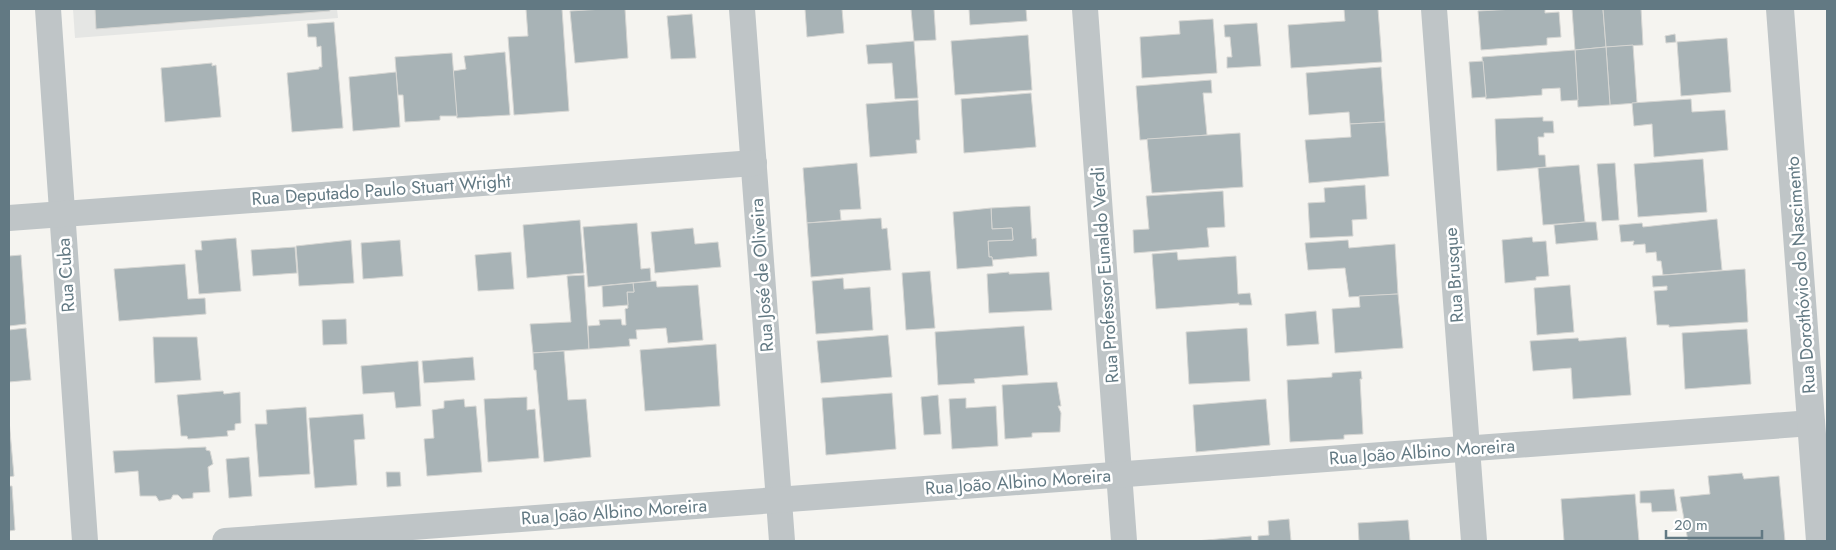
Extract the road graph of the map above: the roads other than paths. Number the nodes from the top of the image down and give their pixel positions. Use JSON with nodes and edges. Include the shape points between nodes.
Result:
{"nodes":[{"id":1,"x":48,"y":9,"type":"edge"},
{"id":2,"x":742,"y":9,"type":"edge"},
{"id":3,"x":1086,"y":9,"type":"edge"},
{"id":4,"x":1434,"y":9,"type":"edge"},
{"id":5,"x":1780,"y":9,"type":"edge"},
{"id":6,"x":754,"y":163,"type":"junction"},
{"id":7,"x":62,"y":214,"type":"junction"},
{"id":8,"x":9,"y":218,"type":"edge"},
{"id":9,"x":1812,"y":424,"type":"junction"},
{"id":10,"x":1467,"y":449,"type":"junction"},
{"id":11,"x":1119,"y":475,"type":"junction"},
{"id":12,"x":779,"y":500,"type":"junction"},
{"id":13,"x":1822,"y":528,"type":"edge"},
{"id":14,"x":439,"y":533,"type":"edge"},
{"id":15,"x":85,"y":541,"type":"edge"},
{"id":16,"x":224,"y":541,"type":"edge"},
{"id":17,"x":782,"y":541,"type":"edge"},
{"id":18,"x":1124,"y":541,"type":"edge"},
{"id":19,"x":1474,"y":541,"type":"edge"}],
"edges":[{"from":1,"to":7,"type":"street","name":"Rua Cuba"},
{"from":2,"to":6,"type":"street","name":"Rua José de Oliveira"},
{"from":3,"to":11,"type":"street","name":"Rua Professor Eunaldo Verdi"},
{"from":4,"to":10,"type":"street","name":"Rua Brusque"},
{"from":5,"to":9,"type":"street","name":"Rua Dorothóvio do Nascimento"},
{"from":6,"to":7,"type":"street","name":"Rua Deputado Paulo Stuart Wright"},
{"from":6,"to":12,"type":"street","name":"Rua José de Oliveira"},
{"from":7,"to":8,"type":"street","name":"Rua Deputado Paulo Stuart Wright"},
{"from":7,"to":15,"type":"street","name":"Rua Cuba"},
{"from":9,"to":10,"type":"street","name":"Rua João Albino Moreira"},
{"from":9,"to":13,"type":"street","name":"Rua Dorothóvio do Nascimento"},
{"from":10,"to":11,"type":"street","name":"Rua João Albino Moreira"},
{"from":10,"to":19,"type":"street","name":"Rua Brusque"},
{"from":11,"to":12,"type":"street","name":"Rua João Albino Moreira"},
{"from":11,"to":18,"type":"street","name":"Rua Professor Eunaldo Verdi"},
{"from":12,"to":14,"type":"street","name":"Rua João Albino Moreira"},
{"from":12,"to":17,"type":"street","name":"Rua José de Oliveira"},
{"from":14,"to":16,"type":"street","name":"Rua João Albino Moreira"}]}
